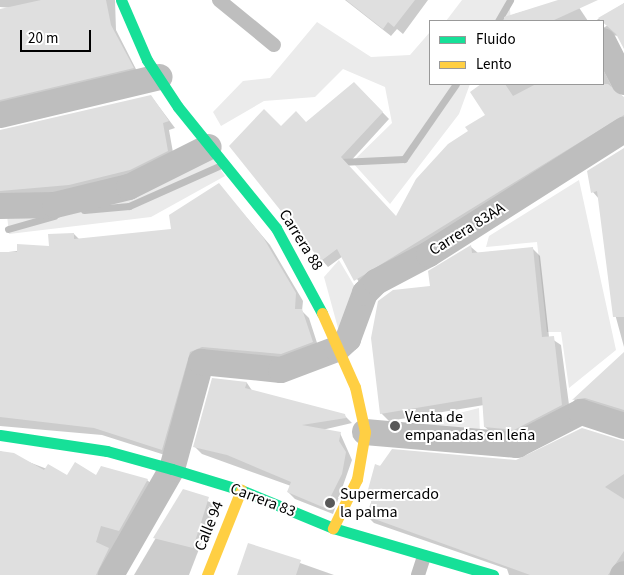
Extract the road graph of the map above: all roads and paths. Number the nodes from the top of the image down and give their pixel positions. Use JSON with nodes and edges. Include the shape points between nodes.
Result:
{"nodes":[{"id":1,"x":121,"y":0,"type":"edge"},
{"id":2,"x":219,"y":0,"type":"edge"},
{"id":3,"x":604,"y":43,"type":"edge"},
{"id":4,"x":274,"y":45,"type":"dead end"},
{"id":5,"x":160,"y":77,"type":"junction"},
{"id":6,"x":624,"y":82,"type":"edge"},
{"id":7,"x":0,"y":115,"type":"edge"},
{"id":8,"x":624,"y":130,"type":"edge"},
{"id":9,"x":212,"y":150,"type":"junction"},
{"id":10,"x":0,"y":206,"type":"edge"},
{"id":11,"x":337,"y":349,"type":"junction"},
{"id":12,"x":624,"y":426,"type":"edge"},
{"id":13,"x":364,"y":432,"type":"junction"},
{"id":14,"x":0,"y":435,"type":"edge"},
{"id":15,"x":172,"y":469,"type":"junction"},
{"id":16,"x":241,"y":490,"type":"junction"},
{"id":17,"x":333,"y":528,"type":"junction"},
{"id":18,"x":424,"y":557,"type":"junction"},
{"id":19,"x":111,"y":575,"type":"edge"},
{"id":20,"x":207,"y":575,"type":"edge"},
{"id":21,"x":418,"y":575,"type":"edge"},
{"id":22,"x":493,"y":575,"type":"edge"}],
"edges":[{"from":1,"to":5,"type":"street","name":"Carrera 88","via":[[125,18]]},
{"from":2,"to":4,"type":"lane"},
{"from":3,"to":6,"type":"street"},
{"from":5,"to":7,"type":"street"},
{"from":5,"to":9,"type":"street","name":"Carrera 88"},
{"from":8,"to":11,"type":"street","name":"Carrera 83AA","via":[[429,254],[376,282],[365,293],[348,338]]},
{"from":9,"to":10,"type":"street","via":[[129,187],[55,204]]},
{"from":9,"to":11,"type":"street","name":"Carrera 88","via":[[276,228],[311,287]]},
{"from":11,"to":13,"type":"street","name":"Carrera 88","via":[[359,398]]},
{"from":11,"to":15,"type":"street","via":[[281,370],[201,362]]},
{"from":12,"to":13,"type":"street","via":[[581,412],[517,445]]},
{"from":13,"to":17,"type":"street","name":"Carrera 88","via":[[357,479]]},
{"from":14,"to":15,"type":"street","name":"Carrera 83","via":[[107,451]]},
{"from":15,"to":16,"type":"street","name":"Carrera 83"},
{"from":15,"to":19,"type":"street"},
{"from":16,"to":17,"type":"street","name":"Carrera 83"},
{"from":16,"to":20,"type":"street","name":"Calle 94"},
{"from":17,"to":18,"type":"street","name":"Carrera 83"},
{"from":18,"to":21,"type":"lane"},
{"from":18,"to":22,"type":"street","name":"Carrera 83"}]}
